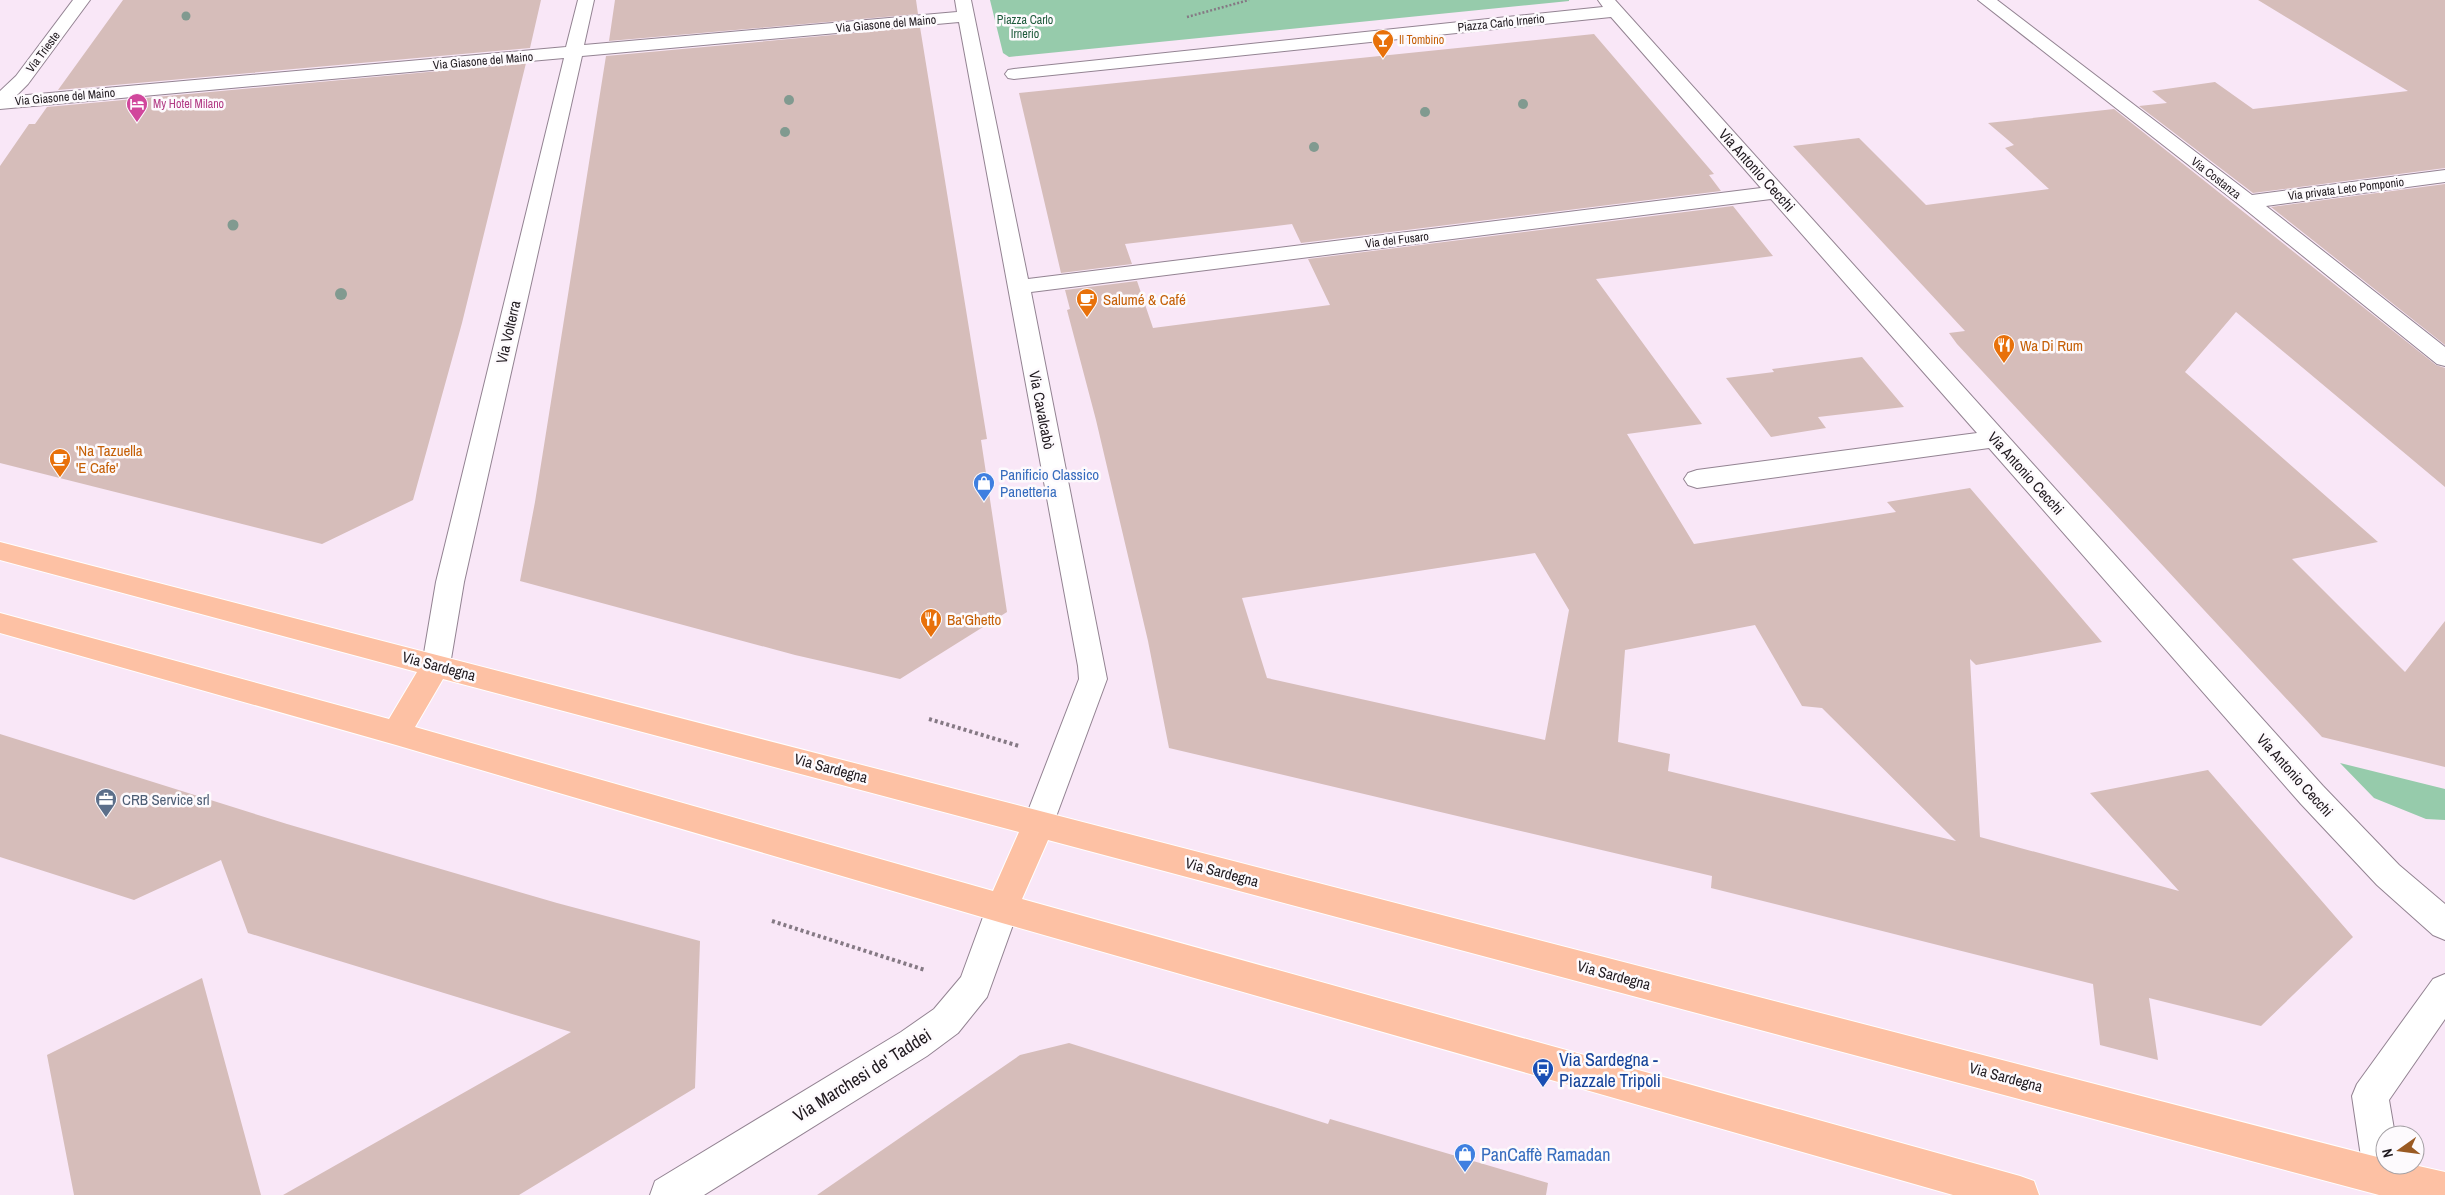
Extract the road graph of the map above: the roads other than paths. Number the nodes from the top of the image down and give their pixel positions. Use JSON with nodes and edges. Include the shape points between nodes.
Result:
{"nodes":[{"id":1,"x":82,"y":0,"type":"edge"},
{"id":2,"x":586,"y":0,"type":"edge"},
{"id":3,"x":1986,"y":0,"type":"edge"},
{"id":4,"x":1611,"y":6,"type":"edge"},
{"id":5,"x":965,"y":8,"type":"edge"},
{"id":6,"x":574,"y":53,"type":"junction"},
{"id":7,"x":1014,"y":74,"type":"dead end"},
{"id":8,"x":0,"y":102,"type":"edge"},
{"id":9,"x":2445,"y":176,"type":"edge"},
{"id":10,"x":1775,"y":192,"type":"junction"},
{"id":11,"x":2248,"y":202,"type":"junction"},
{"id":12,"x":1018,"y":287,"type":"junction"},
{"id":13,"x":2445,"y":359,"type":"edge"},
{"id":14,"x":1996,"y":439,"type":"junction"},
{"id":15,"x":1697,"y":480,"type":"dead end"},
{"id":16,"x":0,"y":551,"type":"edge"},
{"id":17,"x":0,"y":623,"type":"edge"},
{"id":18,"x":436,"y":665,"type":"junction"},
{"id":19,"x":396,"y":733,"type":"junction"},
{"id":20,"x":1039,"y":824,"type":"junction"},
{"id":21,"x":1002,"y":908,"type":"junction"},
{"id":22,"x":2445,"y":925,"type":"edge"},
{"id":23,"x":2445,"y":990,"type":"edge"},
{"id":24,"x":2385,"y":1186,"type":"edge"},
{"id":25,"x":2445,"y":1190,"type":"edge"},
{"id":26,"x":671,"y":1194,"type":"edge"},
{"id":27,"x":2020,"y":1195,"type":"edge"}],
"edges":[{"from":1,"to":8,"type":"street","name":"Via Trieste","via":[[22,80]]},
{"from":2,"to":6,"type":"street","name":"Via Volterra"},
{"from":3,"to":11,"type":"street","name":"Via Costanza"},
{"from":4,"to":7,"type":"street","name":"Piazza Carlo Irnerio"},
{"from":4,"to":10,"type":"street","name":"Via Antonio Cecchi"},
{"from":5,"to":6,"type":"street","name":"Via Giasone del Maino"},
{"from":5,"to":12,"type":"street","name":"Via Cavalcabò"},
{"from":6,"to":8,"type":"street","name":"Via Giasone del Maino"},
{"from":6,"to":18,"type":"street","name":"Via Volterra","via":[[450,582]]},
{"from":9,"to":11,"type":"street","name":"Via privata Leto Pomponio"},
{"from":10,"to":12,"type":"street","name":"Via del Fusaro"},
{"from":10,"to":14,"type":"street","name":"Via Antonio Cecchi"},
{"from":11,"to":13,"type":"street","name":"Via Costanza"},
{"from":12,"to":20,"type":"street","name":"Via Cavalcabò","via":[[1093,679]]},
{"from":14,"to":15,"type":"street"},
{"from":14,"to":22,"type":"street","name":"Via Antonio Cecchi","via":[[2318,801],[2388,875]]},
{"from":16,"to":18,"type":"main road","name":"Via Sardegna"},
{"from":17,"to":19,"type":"main road"},
{"from":18,"to":19,"type":"main road"},
{"from":18,"to":20,"type":"main road","name":"Via Sardegna"},
{"from":19,"to":21,"type":"main road"},
{"from":20,"to":21,"type":"main road"},
{"from":20,"to":24,"type":"main road","name":"Via Sardegna"},
{"from":21,"to":26,"type":"street","name":"Via Marchesi de' Taddei","via":[[975,986],[946,1021]]},
{"from":21,"to":27,"type":"main road"},
{"from":23,"to":24,"type":"street","via":[[2370,1096]]},
{"from":24,"to":25,"type":"main road","name":"Via Sardegna"}]}
